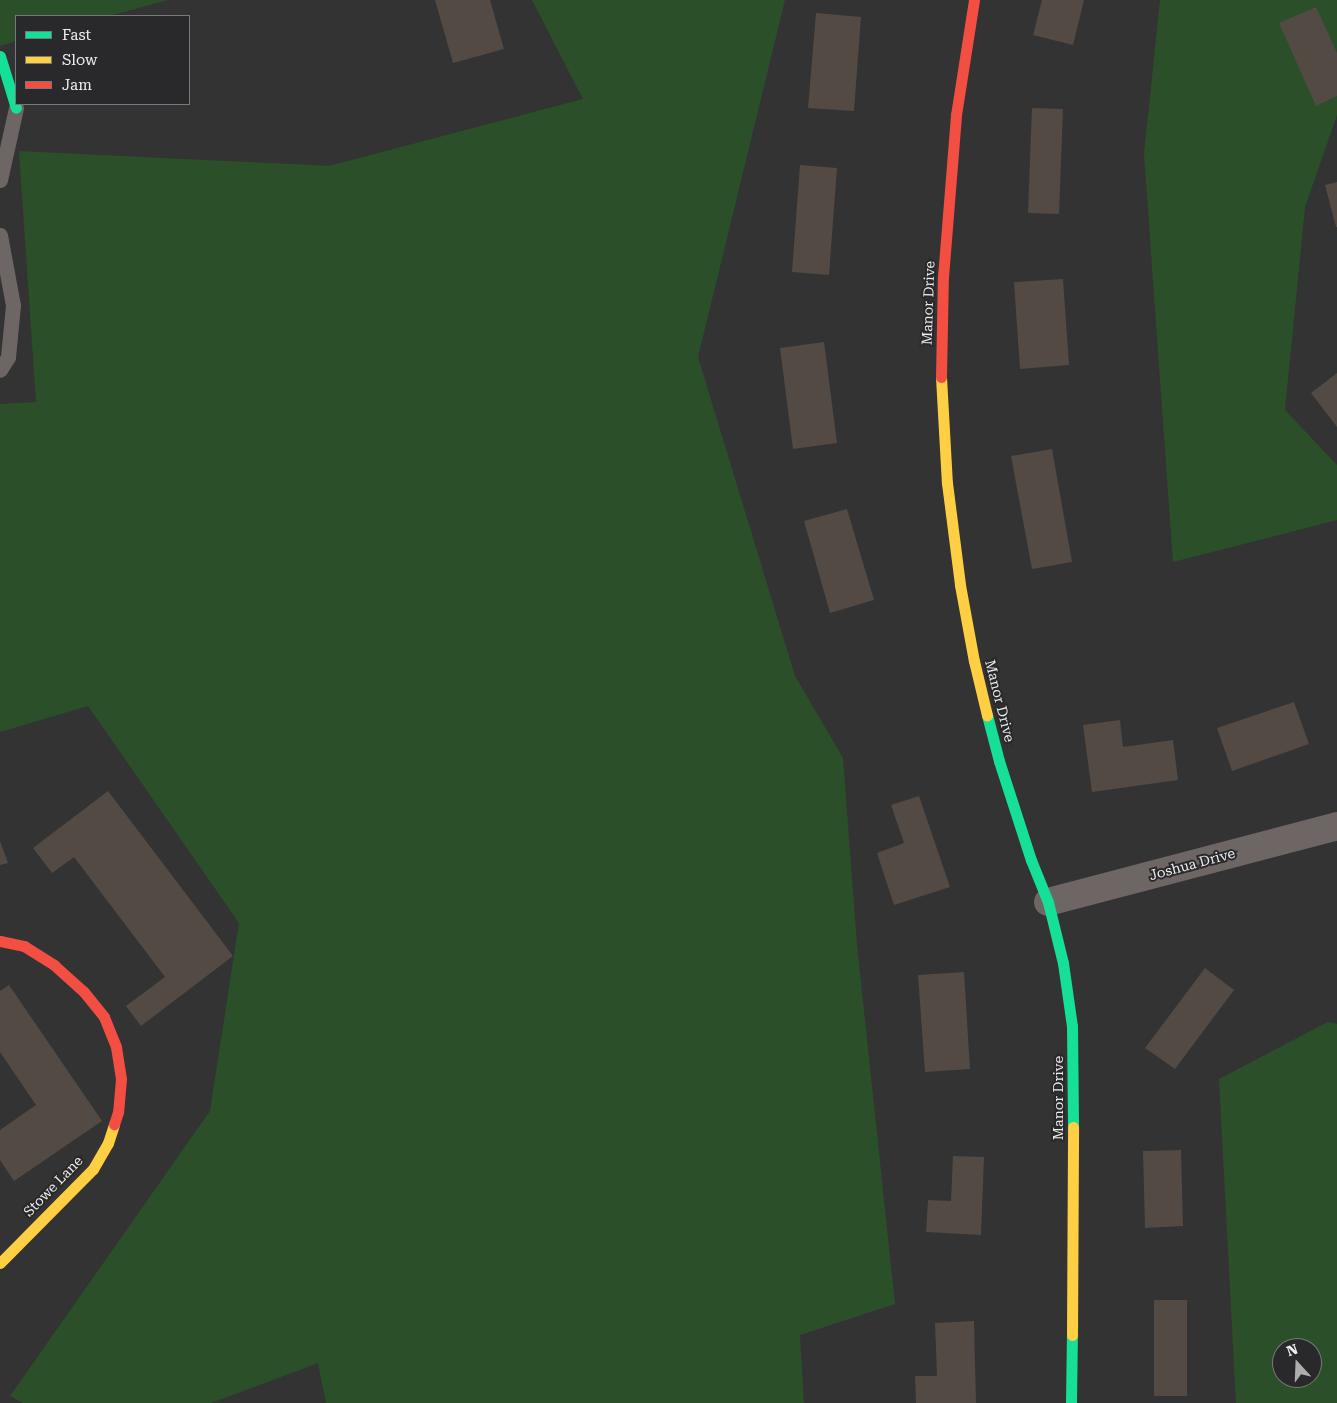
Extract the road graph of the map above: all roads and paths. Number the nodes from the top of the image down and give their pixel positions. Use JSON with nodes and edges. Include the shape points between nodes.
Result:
{"nodes":[{"id":1,"x":974,"y":0,"type":"edge"},
{"id":2,"x":0,"y":56,"type":"edge"},
{"id":3,"x":15,"y":105,"type":"edge"},
{"id":4,"x":15,"y":105,"type":"edge"},
{"id":5,"x":16,"y":108,"type":"joint"},
{"id":6,"x":0,"y":180,"type":"edge"},
{"id":7,"x":0,"y":235,"type":"edge"},
{"id":8,"x":0,"y":370,"type":"edge"},
{"id":9,"x":1337,"y":826,"type":"edge"},
{"id":10,"x":1048,"y":902,"type":"junction"},
{"id":11,"x":0,"y":941,"type":"edge"},
{"id":12,"x":0,"y":1263,"type":"edge"},
{"id":13,"x":1071,"y":1403,"type":"edge"}],
"edges":[{"from":1,"to":10,"type":"street","name":"Manor Drive","via":[[956,115],[943,277],[941,380],[947,483],[974,661],[999,761]]},
{"from":2,"to":4,"type":"street"},
{"from":3,"to":5,"type":"street"},
{"from":5,"to":6,"type":"lane"},
{"from":7,"to":8,"type":"lane","via":[[13,305],[8,357]]},
{"from":9,"to":10,"type":"street","name":"Joshua Drive"},
{"from":10,"to":13,"type":"street","name":"Manor Drive","via":[[1063,963],[1074,1063]]},
{"from":11,"to":12,"type":"street","name":"Stowe Lane","via":[[24,946],[54,965],[84,992],[104,1017],[116,1047],[120,1079],[118,1112],[108,1143],[93,1169]]}]}
